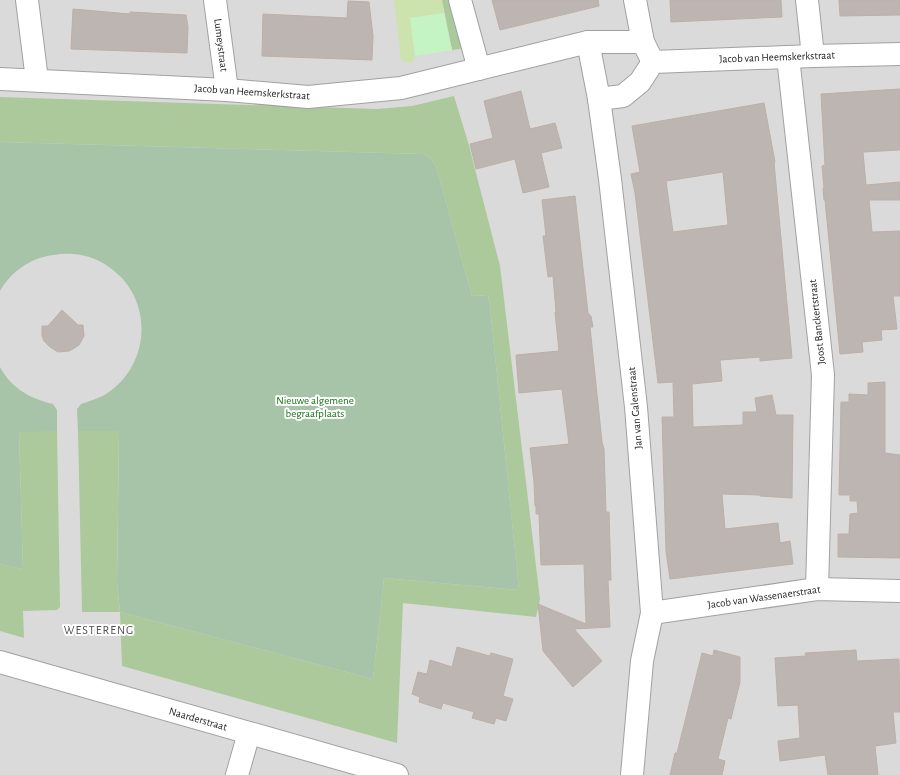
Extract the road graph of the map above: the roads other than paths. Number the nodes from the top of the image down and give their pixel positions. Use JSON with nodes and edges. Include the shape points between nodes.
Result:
{"nodes":[{"id":1,"x":27,"y":0,"type":"edge"},
{"id":2,"x":215,"y":0,"type":"edge"},
{"id":3,"x":460,"y":0,"type":"edge"},
{"id":4,"x":635,"y":0,"type":"edge"},
{"id":5,"x":807,"y":0,"type":"edge"},
{"id":6,"x":588,"y":42,"type":"junction"},
{"id":7,"x":643,"y":42,"type":"junction"},
{"id":8,"x":900,"y":54,"type":"edge"},
{"id":9,"x":813,"y":56,"type":"junction"},
{"id":10,"x":788,"y":57,"type":"junction"},
{"id":11,"x":653,"y":62,"type":"junction"},
{"id":12,"x":479,"y":69,"type":"junction"},
{"id":13,"x":0,"y":78,"type":"edge"},
{"id":14,"x":37,"y":80,"type":"junction"},
{"id":15,"x":227,"y":90,"type":"junction"},
{"id":16,"x":599,"y":99,"type":"junction"},
{"id":17,"x":817,"y":589,"type":"junction"},
{"id":18,"x":900,"y":591,"type":"edge"},
{"id":19,"x":652,"y":613,"type":"junction"},
{"id":20,"x":0,"y":662,"type":"edge"},
{"id":21,"x":249,"y":733,"type":"junction"},
{"id":22,"x":237,"y":775,"type":"edge"},
{"id":23,"x":396,"y":775,"type":"edge"},
{"id":24,"x":632,"y":775,"type":"edge"}],
"edges":[{"from":1,"to":14,"type":"street"},
{"from":2,"to":15,"type":"street","name":"Lumeystraat"},
{"from":3,"to":12,"type":"street"},
{"from":4,"to":7,"type":"street"},
{"from":5,"to":9,"type":"street"},
{"from":6,"to":7,"type":"street","name":"Jacob van Heemskerkstraat"},
{"from":6,"to":12,"type":"street","name":"Jacob van Heemskerkstraat"},
{"from":6,"to":16,"type":"street","name":"Jan van Galenstraat"},
{"from":7,"to":11,"type":"street"},
{"from":8,"to":9,"type":"street","name":"Jacob van Heemskerkstraat"},
{"from":9,"to":10,"type":"street","name":"Jacob van Heemskerkstraat"},
{"from":10,"to":11,"type":"street","name":"Jacob van Heemskerkstraat"},
{"from":10,"to":17,"type":"street","name":"Joost Banckertstraat","via":[[823,375]]},
{"from":11,"to":16,"type":"street","via":[[640,82],[623,96]]},
{"from":12,"to":15,"type":"street","name":"Jacob van Heemskerkstraat","via":[[401,88],[308,97]]},
{"from":13,"to":14,"type":"street","name":"Jacob van Heemskerkstraat"},
{"from":14,"to":15,"type":"street","name":"Jacob van Heemskerkstraat"},
{"from":16,"to":19,"type":"street","name":"Jan van Galenstraat","via":[[636,407]]},
{"from":17,"to":18,"type":"street","name":"Jacob van Wassenaerstraat"},
{"from":17,"to":19,"type":"street","name":"Jacob van Wassenaerstraat"},
{"from":19,"to":24,"type":"street","name":"Jan van Galenstraat","via":[[642,661]]},
{"from":20,"to":21,"type":"street","name":"Naarderstraat"},
{"from":21,"to":22,"type":"street"},
{"from":21,"to":23,"type":"street","name":"Naarderstraat"}]}
